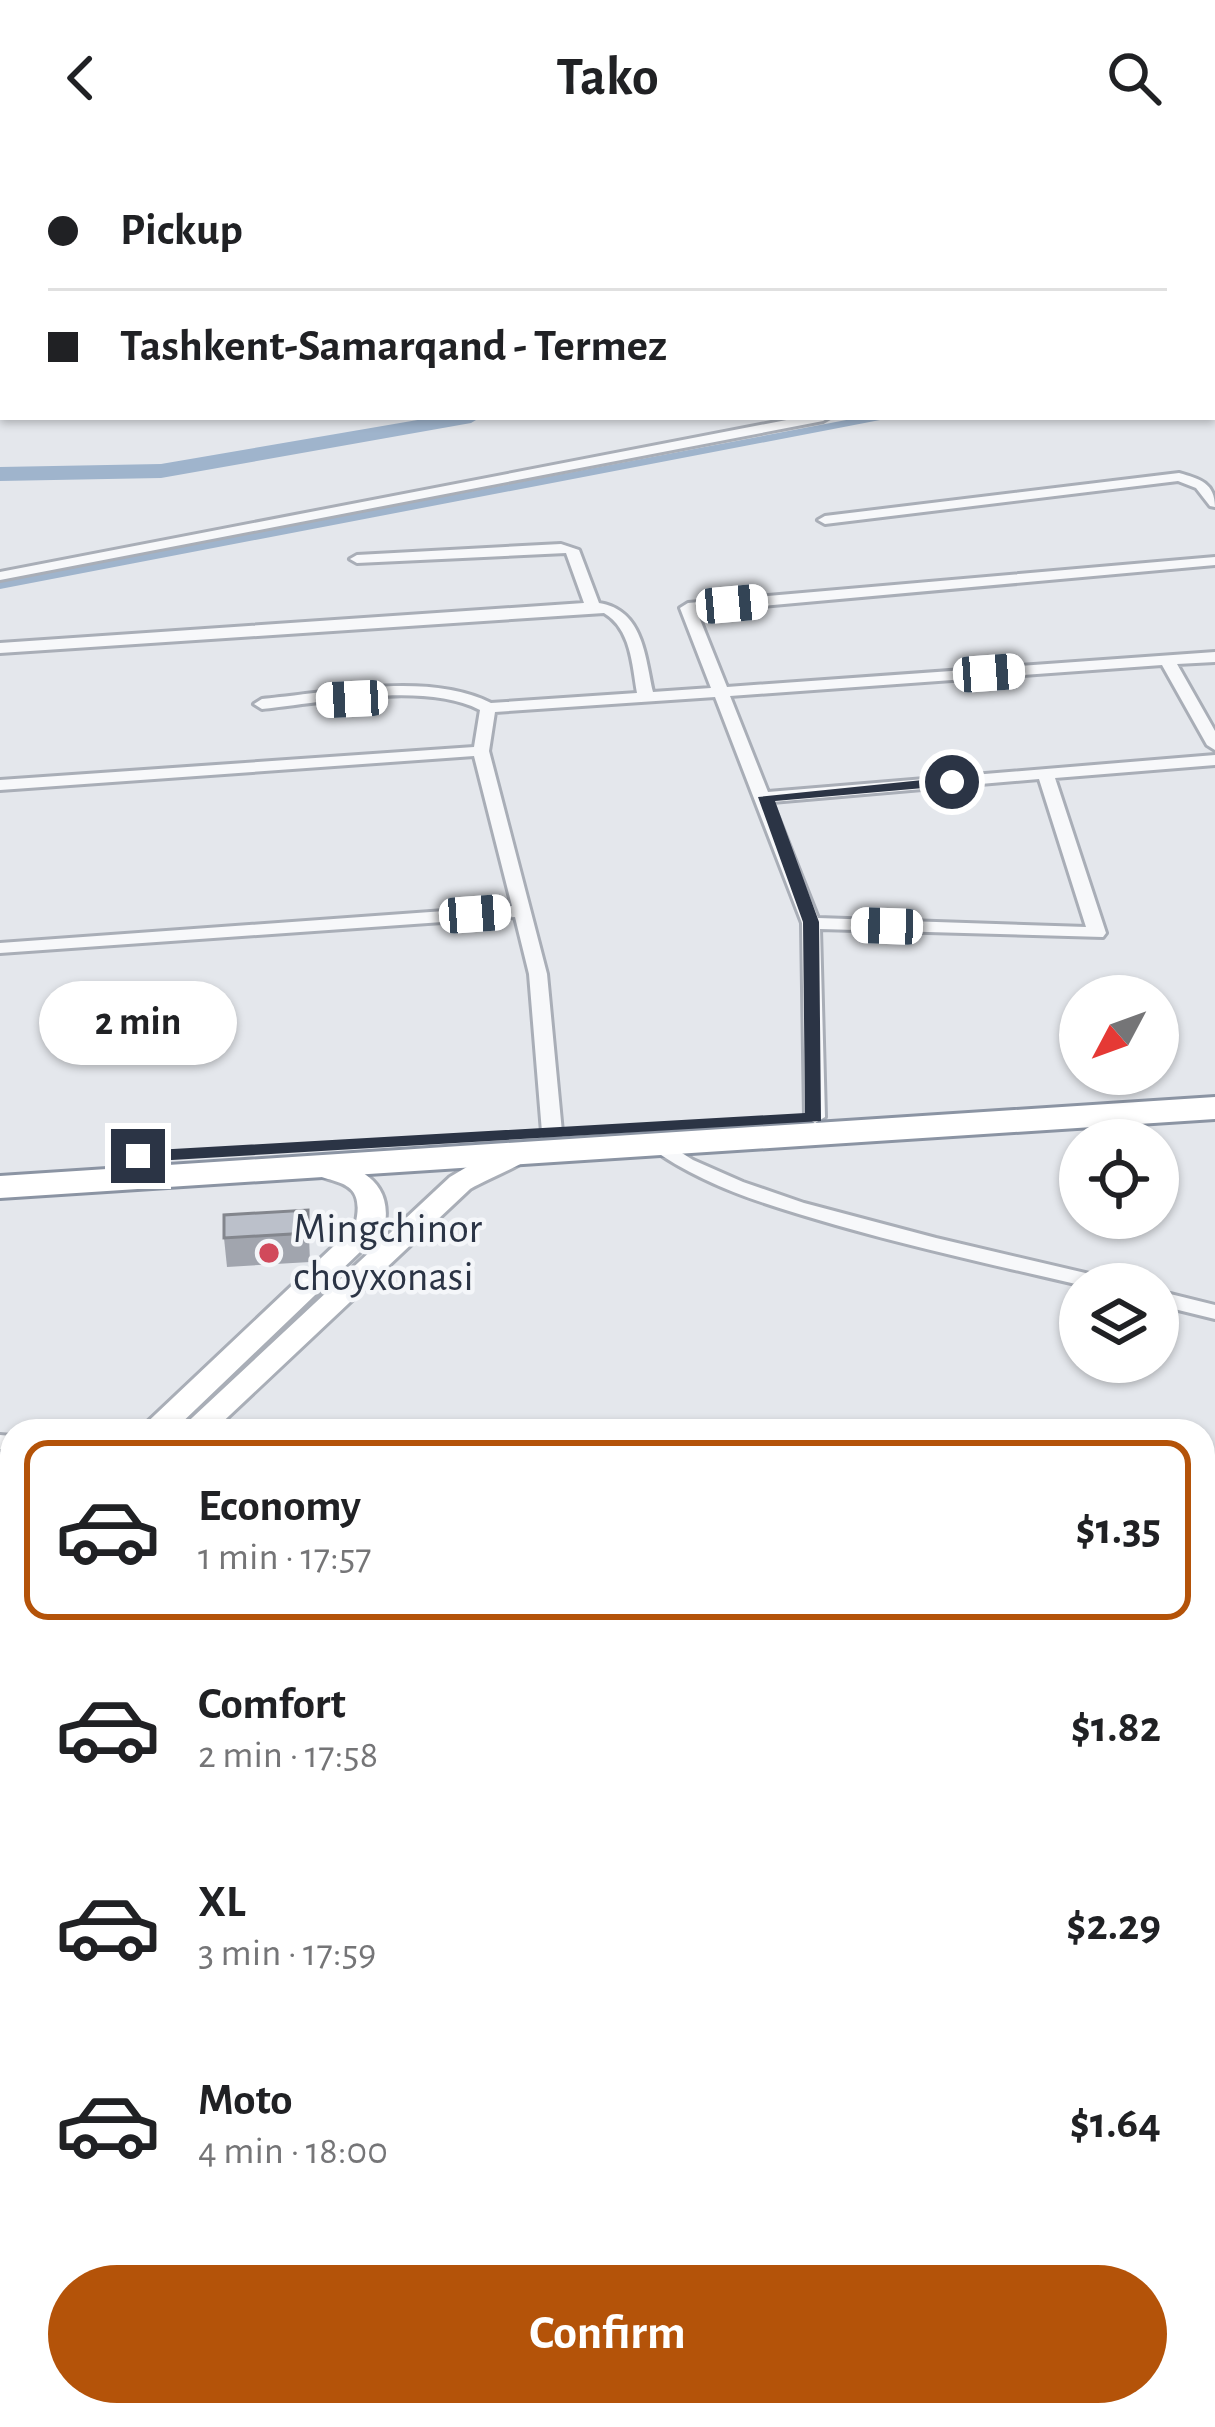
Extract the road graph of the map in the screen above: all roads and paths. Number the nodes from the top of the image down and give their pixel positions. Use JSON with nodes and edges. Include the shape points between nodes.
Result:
{"nodes":[{"id":1,"x":807,"y":420,"type":"edge"},
{"id":2,"x":1215,"y":503,"type":"edge"},
{"id":3,"x":825,"y":520,"type":"dead end"},
{"id":4,"x":358,"y":560,"type":"dead end"},
{"id":5,"x":1215,"y":561,"type":"edge"},
{"id":6,"x":0,"y":576,"type":"edge"},
{"id":7,"x":592,"y":607,"type":"junction"},
{"id":8,"x":0,"y":648,"type":"edge"},
{"id":9,"x":1215,"y":657,"type":"edge"},
{"id":10,"x":1167,"y":660,"type":"junction"},
{"id":11,"x":721,"y":692,"type":"junction"},
{"id":12,"x":646,"y":697,"type":"junction"},
{"id":13,"x":262,"y":704,"type":"dead end"},
{"id":14,"x":488,"y":708,"type":"junction"},
{"id":15,"x":1215,"y":746,"type":"edge"},
{"id":16,"x":482,"y":751,"type":"junction"},
{"id":17,"x":1215,"y":760,"type":"edge"},
{"id":18,"x":1045,"y":774,"type":"junction"},
{"id":19,"x":0,"y":785,"type":"edge"},
{"id":20,"x":766,"y":797,"type":"junction"},
{"id":21,"x":522,"y":911,"type":"junction"},
{"id":22,"x":811,"y":922,"type":"junction"},
{"id":23,"x":0,"y":948,"type":"edge"},
{"id":24,"x":1214,"y":1105,"type":"edge"},
{"id":25,"x":814,"y":1118,"type":"junction"},
{"id":26,"x":557,"y":1140,"type":"junction"},
{"id":27,"x":655,"y":1142,"type":"junction"},
{"id":28,"x":0,"y":1165,"type":"edge"},
{"id":29,"x":303,"y":1166,"type":"junction"},
{"id":30,"x":0,"y":1187,"type":"edge"},
{"id":31,"x":1059,"y":1272,"type":"edge"},
{"id":32,"x":1179,"y":1303,"type":"edge"},
{"id":33,"x":1215,"y":1312,"type":"edge"},
{"id":34,"x":167,"y":1419,"type":"edge"},
{"id":35,"x":207,"y":1419,"type":"edge"}],
"edges":[{"from":1,"to":6,"type":"street"},
{"from":2,"to":3,"type":"street","via":[[1201,484],[1179,477]]},
{"from":4,"to":7,"type":"street","via":[[572,550]]},
{"from":5,"to":11,"type":"street","via":[[688,608]]},
{"from":7,"to":8,"type":"street"},
{"from":7,"to":12,"type":"street","via":[[611,607],[627,619]]},
{"from":9,"to":10,"type":"street"},
{"from":10,"to":11,"type":"street"},
{"from":10,"to":15,"type":"street"},
{"from":11,"to":12,"type":"street"},
{"from":11,"to":20,"type":"street"},
{"from":12,"to":14,"type":"street"},
{"from":13,"to":14,"type":"street","via":[[442,693]]},
{"from":14,"to":16,"type":"street"},
{"from":16,"to":19,"type":"street"},
{"from":16,"to":21,"type":"street"},
{"from":17,"to":18,"type":"street"},
{"from":18,"to":20,"type":"street"},
{"from":18,"to":22,"type":"street","via":[[1097,933]]},
{"from":20,"to":22,"type":"street"},
{"from":21,"to":23,"type":"street"},
{"from":21,"to":26,"type":"street","via":[[538,974]]},
{"from":22,"to":25,"type":"street"},
{"from":24,"to":25,"type":"highway"},
{"from":24,"to":27,"type":"highway"},
{"from":25,"to":26,"type":"highway"},
{"from":26,"to":27,"type":"highway"},
{"from":26,"to":28,"type":"highway"},
{"from":26,"to":29,"type":"highway"},
{"from":26,"to":35,"type":"main road","via":[[460,1183]]},
{"from":27,"to":31,"type":"street","via":[[684,1166],[746,1190]]},
{"from":29,"to":30,"type":"highway"},
{"from":29,"to":34,"type":"main road","via":[[359,1179],[374,1200],[369,1229]]},
{"from":32,"to":33,"type":"street"}]}
